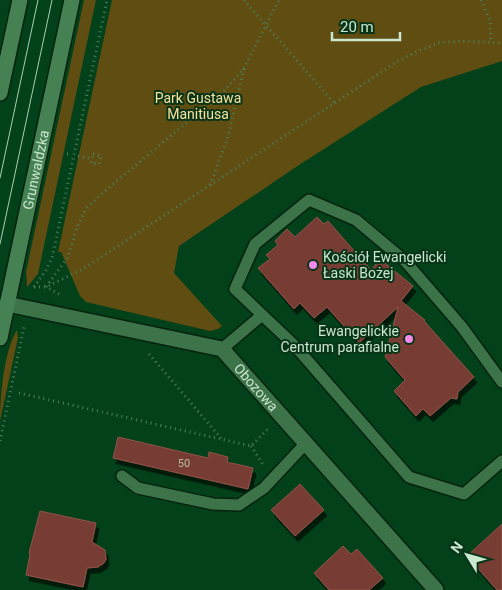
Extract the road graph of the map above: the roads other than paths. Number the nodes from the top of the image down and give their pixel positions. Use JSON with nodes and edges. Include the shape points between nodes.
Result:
{"nodes":[{"id":1,"x":20,"y":0,"type":"edge"},
{"id":2,"x":72,"y":0,"type":"edge"},
{"id":3,"x":0,"y":93,"type":"edge"},
{"id":4,"x":7,"y":304,"type":"junction"},
{"id":5,"x":262,"y":315,"type":"junction"},
{"id":6,"x":0,"y":338,"type":"edge"},
{"id":7,"x":222,"y":349,"type":"junction"},
{"id":8,"x":502,"y":382,"type":"edge"},
{"id":9,"x":306,"y":443,"type":"junction"},
{"id":10,"x":502,"y":461,"type":"edge"},
{"id":11,"x":122,"y":476,"type":"dead end"},
{"id":12,"x":436,"y":590,"type":"edge"}],
"edges":[{"from":1,"to":3,"type":"street"},
{"from":2,"to":4,"type":"street","name":"Grunwaldzka"},
{"from":4,"to":6,"type":"street","name":"Grunwaldzka"},
{"from":4,"to":7,"type":"street"},
{"from":5,"to":7,"type":"lane"},
{"from":5,"to":8,"type":"lane","via":[[235,289],[255,244],[309,200],[356,220],[405,261],[462,327]]},
{"from":5,"to":10,"type":"lane","via":[[295,346],[409,477],[464,494]]},
{"from":7,"to":9,"type":"street","name":"Obozowa"},
{"from":9,"to":11,"type":"lane","via":[[264,488],[239,505],[213,504],[138,488]]},
{"from":9,"to":12,"type":"street","name":"Obozowa"}]}
